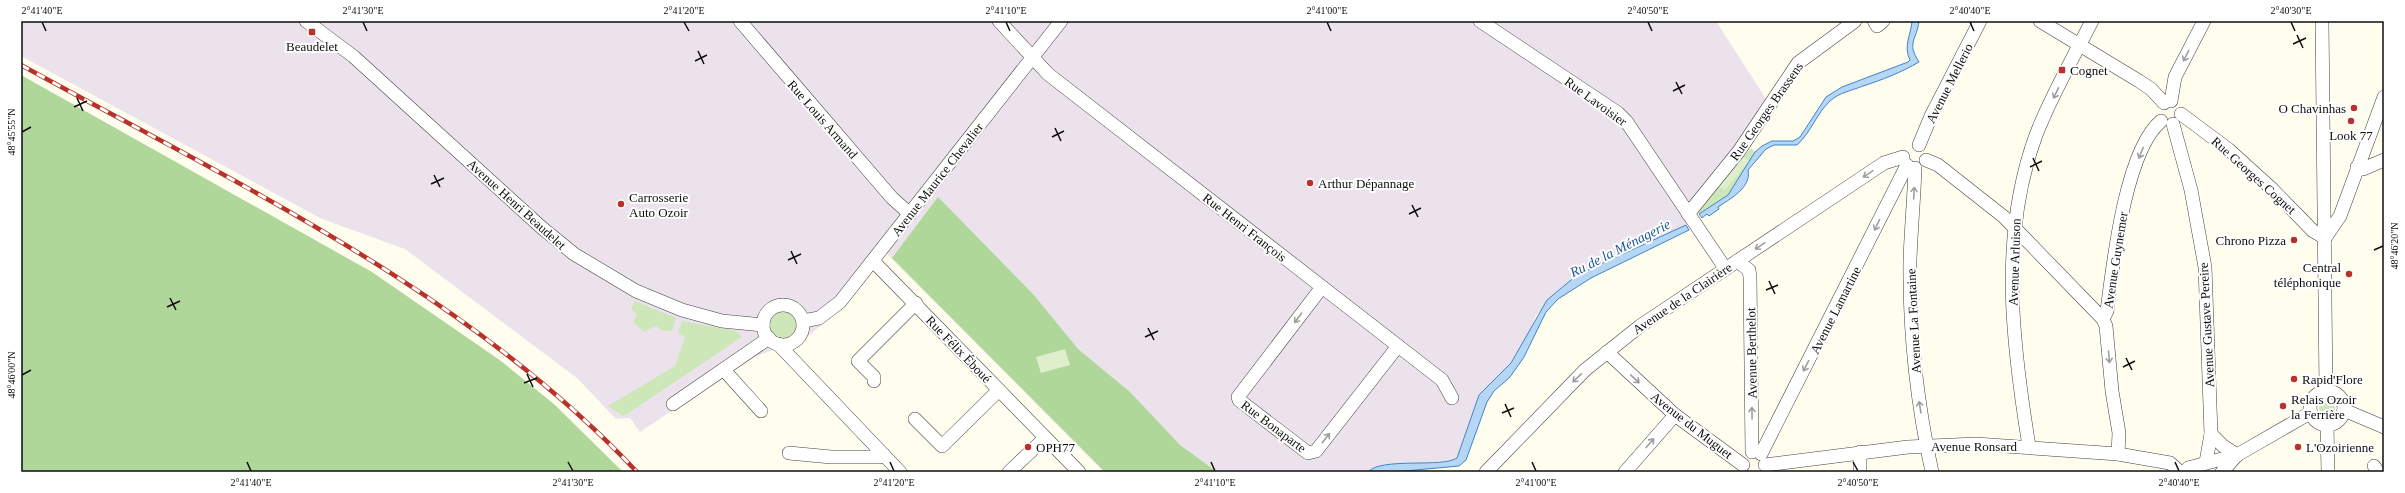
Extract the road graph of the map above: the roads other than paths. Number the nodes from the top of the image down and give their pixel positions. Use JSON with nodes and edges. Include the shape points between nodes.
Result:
{"nodes":[{"id":1,"x":306,"y":21,"type":"edge"},
{"id":2,"x":740,"y":21,"type":"edge"},
{"id":3,"x":999,"y":21,"type":"edge"},
{"id":4,"x":1061,"y":21,"type":"edge"},
{"id":5,"x":1480,"y":21,"type":"edge"},
{"id":6,"x":1855,"y":21,"type":"edge"},
{"id":7,"x":1874,"y":21,"type":"edge"},
{"id":8,"x":1883,"y":21,"type":"edge"},
{"id":9,"x":1980,"y":21,"type":"edge"},
{"id":10,"x":2040,"y":21,"type":"edge"},
{"id":11,"x":2092,"y":21,"type":"edge"},
{"id":12,"x":2204,"y":21,"type":"edge"},
{"id":13,"x":2322,"y":21,"type":"edge"},
{"id":14,"x":2080,"y":44,"type":"junction"},
{"id":15,"x":1032,"y":60,"type":"junction"},
{"id":16,"x":2384,"y":97,"type":"edge"},
{"id":17,"x":2168,"y":102,"type":"junction"},
{"id":18,"x":2172,"y":120,"type":"junction"},
{"id":19,"x":1919,"y":145,"type":"junction"},
{"id":20,"x":2384,"y":160,"type":"edge"},
{"id":21,"x":1913,"y":163,"type":"junction"},
{"id":22,"x":2357,"y":166,"type":"junction"},
{"id":23,"x":2343,"y":205,"type":"junction"},
{"id":24,"x":910,"y":214,"type":"junction"},
{"id":25,"x":1688,"y":214,"type":"junction"},
{"id":26,"x":2324,"y":214,"type":"junction"},
{"id":27,"x":2303,"y":219,"type":"junction"},
{"id":28,"x":2014,"y":227,"type":"junction"},
{"id":29,"x":2325,"y":238,"type":"junction"},
{"id":30,"x":873,"y":261,"type":"junction"},
{"id":31,"x":1737,"y":261,"type":"junction"},
{"id":32,"x":1725,"y":268,"type":"junction"},
{"id":33,"x":1322,"y":288,"type":"junction"},
{"id":34,"x":916,"y":303,"type":"junction"},
{"id":35,"x":2103,"y":319,"type":"junction"},
{"id":36,"x":803,"y":321,"type":"junction"},
{"id":37,"x":763,"y":325,"type":"junction"},
{"id":38,"x":800,"y":335,"type":"junction"},
{"id":39,"x":773,"y":341,"type":"junction"},
{"id":40,"x":1398,"y":346,"type":"junction"},
{"id":41,"x":1607,"y":352,"type":"junction"},
{"id":42,"x":724,"y":370,"type":"junction"},
{"id":43,"x":802,"y":370,"type":"junction"},
{"id":44,"x":874,"y":381,"type":"dead end"},
{"id":45,"x":999,"y":390,"type":"junction"},
{"id":46,"x":2326,"y":391,"type":"junction"},
{"id":47,"x":1452,"y":398,"type":"dead end"},
{"id":48,"x":673,"y":404,"type":"dead end"},
{"id":49,"x":2344,"y":410,"type":"junction"},
{"id":50,"x":761,"y":411,"type":"dead end"},
{"id":51,"x":2310,"y":413,"type":"junction"},
{"id":52,"x":1674,"y":415,"type":"junction"},
{"id":53,"x":915,"y":419,"type":"dead end"},
{"id":54,"x":2327,"y":425,"type":"junction"},
{"id":55,"x":2384,"y":427,"type":"edge"},
{"id":56,"x":2211,"y":434,"type":"junction"},
{"id":57,"x":1045,"y":438,"type":"junction"},
{"id":58,"x":1926,"y":445,"type":"junction"},
{"id":59,"x":2029,"y":446,"type":"junction"},
{"id":60,"x":1860,"y":452,"type":"junction"},
{"id":61,"x":789,"y":453,"type":"dead end"},
{"id":62,"x":2118,"y":454,"type":"junction"},
{"id":63,"x":884,"y":455,"type":"junction"},
{"id":64,"x":2237,"y":455,"type":"junction"},
{"id":65,"x":1760,"y":461,"type":"edge"},
{"id":66,"x":2205,"y":467,"type":"edge"},
{"id":67,"x":1745,"y":468,"type":"edge"},
{"id":68,"x":2182,"y":470,"type":"edge"},
{"id":69,"x":900,"y":472,"type":"edge"},
{"id":70,"x":1009,"y":472,"type":"edge"},
{"id":71,"x":1079,"y":472,"type":"edge"},
{"id":72,"x":1486,"y":472,"type":"edge"},
{"id":73,"x":1626,"y":472,"type":"edge"},
{"id":74,"x":1860,"y":472,"type":"edge"},
{"id":75,"x":1932,"y":472,"type":"edge"},
{"id":76,"x":2222,"y":472,"type":"edge"},
{"id":77,"x":2328,"y":472,"type":"edge"}],
"edges":[{"from":1,"to":37,"type":"street","name":"Avenue Henri Beaudelet","via":[[353,56],[553,238],[595,268],[636,291],[682,310],[722,321]]},
{"from":2,"to":24,"type":"street","name":"Rue Louis Armand","via":[[892,198]]},
{"from":3,"to":15,"type":"street","name":"Rue Henri François"},
{"from":4,"to":15,"type":"street","name":"Avenue Maurice Chevalier"},
{"from":5,"to":25,"type":"street","name":"Rue Lavoisier","via":[[1618,114],[1635,133]]},
{"from":6,"to":25,"type":"street","name":"Rue Georges Brassens","via":[[1798,63],[1739,150]]},
{"from":7,"to":8,"type":"street","via":[[1877,26]]},
{"from":9,"to":19,"type":"street","name":"Avenue Mellerio","via":[[1931,116]]},
{"from":10,"to":14,"type":"street"},
{"from":11,"to":14,"type":"street","name":"Avenue Arluison"},
{"from":12,"to":17,"type":"street","one_way":true,"via":[[2175,77]]},
{"from":13,"to":26,"type":"street"},
{"from":14,"to":17,"type":"street"},
{"from":14,"to":28,"type":"street","name":"Avenue Arluison","one_way":true,"via":[[2036,136],[2023,178]]},
{"from":15,"to":24,"type":"street","name":"Avenue Maurice Chevalier"},
{"from":15,"to":33,"type":"street","name":"Rue Henri François"},
{"from":16,"to":22,"type":"street"},
{"from":17,"to":18,"type":"street","via":[[2178,105]]},
{"from":17,"to":18,"type":"street","via":[[2158,111]]},
{"from":18,"to":27,"type":"street","name":"Rue Georges Cognet","via":[[2228,149]]},
{"from":18,"to":35,"type":"street","name":"Avenue Guynemer","one_way":true,"via":[[2154,127],[2148,136],[2121,213],[2107,311]]},
{"from":18,"to":56,"type":"street","name":"Avenue Gustave Pereire","via":[[2191,190],[2204,267]]},
{"from":19,"to":21,"type":"street","via":[[1924,150]]},
{"from":19,"to":21,"type":"street","via":[[1908,147]]},
{"from":20,"to":22,"type":"street","via":[[2364,170]]},
{"from":21,"to":28,"type":"street","via":[[1938,165]]},
{"from":21,"to":31,"type":"street","name":"Avenue de la Clairière","one_way":true,"via":[[1884,163]]},
{"from":58,"to":21,"type":"street","name":"Avenue La Fontaine","one_way":true,"via":[[1916,383],[1911,320]]},
{"from":21,"to":65,"type":"street","name":"Avenue Lamartine","one_way":true},
{"from":22,"to":23,"type":"street"},
{"from":23,"to":26,"type":"street"},
{"from":23,"to":29,"type":"street","via":[[2338,220]]},
{"from":24,"to":30,"type":"street","name":"Avenue Maurice Chevalier"},
{"from":25,"to":32,"type":"street","name":"Rue Lavoisier"},
{"from":26,"to":27,"type":"street"},
{"from":26,"to":29,"type":"street"},
{"from":27,"to":29,"type":"street","name":"Rue Georges Cognet","via":[[2313,231]]},
{"from":28,"to":35,"type":"street"},
{"from":28,"to":59,"type":"street","name":"Avenue Arluison","via":[[2011,286],[2013,328]]},
{"from":29,"to":46,"type":"street"},
{"from":30,"to":34,"type":"street","name":"Rue Félix Éboué"},
{"from":30,"to":36,"type":"street","name":"Avenue Maurice Chevalier","via":[[833,308],[818,318]]},
{"from":31,"to":32,"type":"street","name":"Avenue de la Clairière"},
{"from":65,"to":31,"type":"street","name":"Avenue Berthelot","one_way":true,"via":[[1750,276],[1749,270]]},
{"from":32,"to":41,"type":"street","name":"Avenue de la Clairière","via":[[1640,326]]},
{"from":33,"to":40,"type":"street","name":"Rue Henri François"},
{"from":33,"to":40,"type":"street","name":"Rue Bonaparte","one_way":true,"via":[[1238,397],[1308,453],[1316,451]]},
{"from":34,"to":44,"type":"street","via":[[858,361],[874,377]]},
{"from":34,"to":45,"type":"street","name":"Rue Félix Éboué"},
{"from":35,"to":62,"type":"street","name":"Avenue Guynemer","one_way":true,"via":[[2106,326],[2119,434]]},
{"from":36,"to":37,"type":"street","via":[[796,310],[784,305],[772,308],[764,318]]},
{"from":36,"to":38,"type":"street"},
{"from":37,"to":39,"type":"street"},
{"from":38,"to":39,"type":"street","via":[[790,343]]},
{"from":38,"to":43,"type":"street","via":[[799,353]]},
{"from":39,"to":42,"type":"street"},
{"from":39,"to":43,"type":"street"},
{"from":40,"to":47,"type":"street","name":"Rue Henri François","via":[[1442,380]]},
{"from":41,"to":52,"type":"street","name":"Avenue du Muguet","one_way":true},
{"from":41,"to":72,"type":"street","name":"Avenue de la Clairière","one_way":true,"via":[[1568,386]]},
{"from":42,"to":48,"type":"street"},
{"from":42,"to":50,"type":"street"},
{"from":43,"to":63,"type":"street"},
{"from":45,"to":53,"type":"street","via":[[938,450]]},
{"from":45,"to":57,"type":"street","name":"Rue Félix Éboué"},
{"from":46,"to":49,"type":"street","via":[[2339,396]]},
{"from":46,"to":51,"type":"street","via":[[2314,397]]},
{"from":49,"to":54,"type":"street","via":[[2336,422]]},
{"from":49,"to":55,"type":"street"},
{"from":51,"to":54,"type":"street","via":[[2319,423]]},
{"from":51,"to":64,"type":"street"},
{"from":52,"to":67,"type":"street","name":"Avenue du Muguet"},
{"from":73,"to":52,"type":"street","one_way":true},
{"from":54,"to":77,"type":"street"},
{"from":56,"to":64,"type":"street"},
{"from":56,"to":66,"type":"street","name":"Avenue Gustave Pereire"},
{"from":57,"to":70,"type":"street"},
{"from":57,"to":71,"type":"street","name":"Rue Félix Éboué"},
{"from":58,"to":59,"type":"street","name":"Avenue Ronsard"},
{"from":58,"to":60,"type":"street","name":"Avenue Ronsard"},
{"from":58,"to":75,"type":"street","name":"Avenue La Fontaine"},
{"from":59,"to":62,"type":"street","name":"Avenue Ronsard"},
{"from":60,"to":65,"type":"street","name":"Avenue Ronsard"},
{"from":60,"to":74,"type":"street"},
{"from":61,"to":63,"type":"street","via":[[848,458]]},
{"from":62,"to":68,"type":"street","name":"Avenue Ronsard","via":[[2170,463]]},
{"from":63,"to":69,"type":"street"},
{"from":64,"to":66,"type":"street"},
{"from":64,"to":76,"type":"street"},
{"from":65,"to":67,"type":"street","name":"Avenue Lamartine","via":[[1744,458]]},
{"from":66,"to":68,"type":"street"}]}
